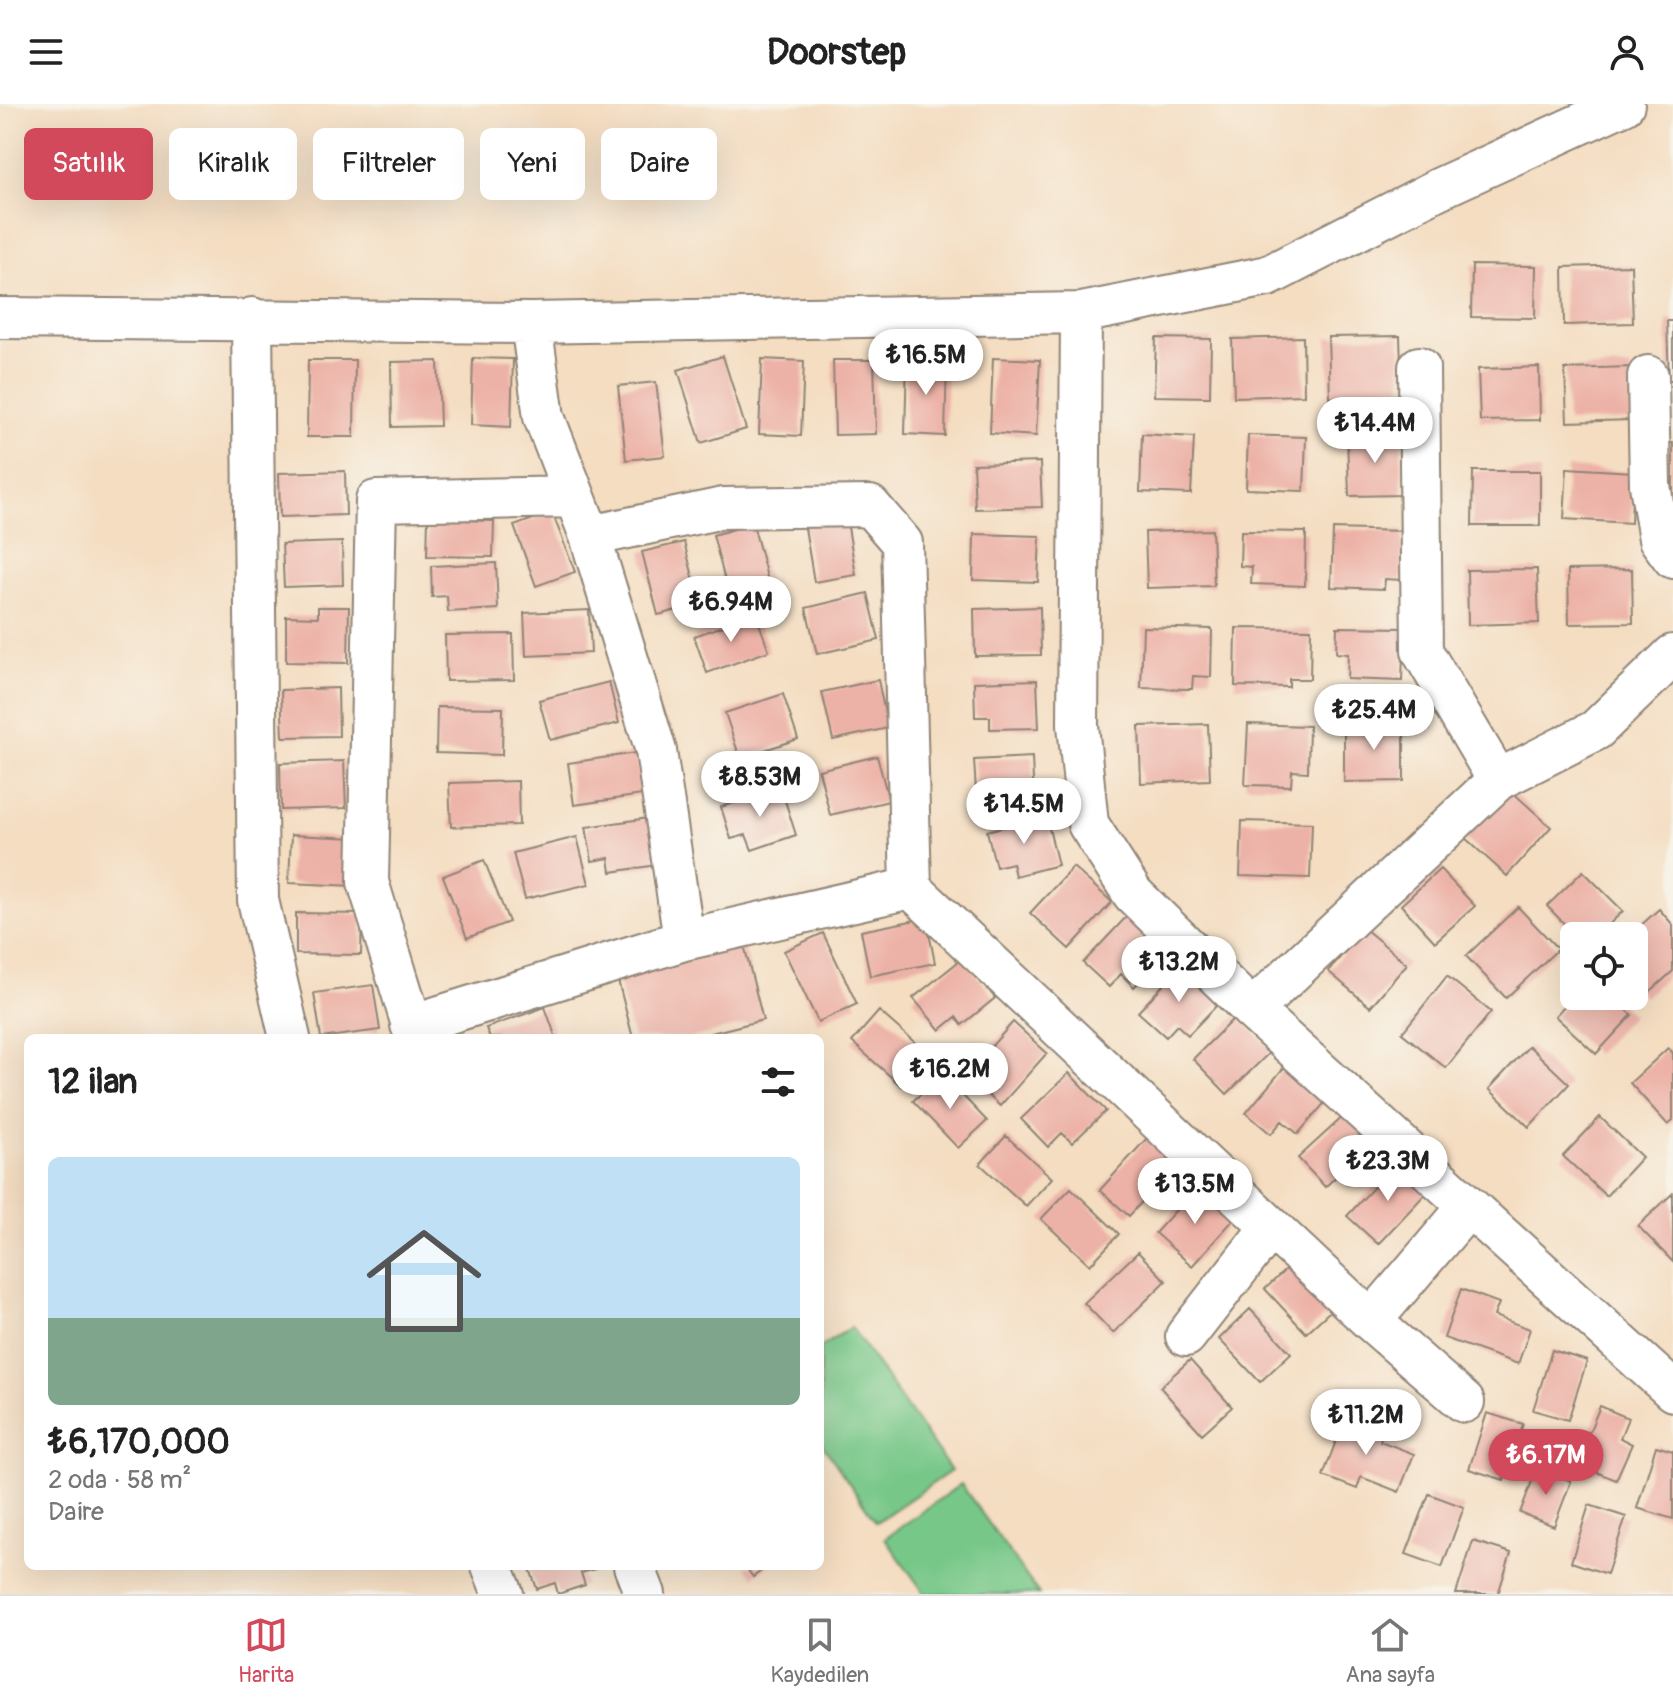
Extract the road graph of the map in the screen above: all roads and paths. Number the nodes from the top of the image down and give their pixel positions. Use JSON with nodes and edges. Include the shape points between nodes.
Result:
{"nodes":[{"id":1,"x":1624,"y":104,"type":"edge"},
{"id":2,"x":1081,"y":313,"type":"junction"},
{"id":3,"x":0,"y":318,"type":"edge"},
{"id":4,"x":252,"y":318,"type":"junction"},
{"id":5,"x":531,"y":323,"type":"junction"},
{"id":6,"x":1419,"y":367,"type":"dead end"},
{"id":7,"x":1648,"y":376,"type":"dead end"},
{"id":8,"x":575,"y":497,"type":"junction"},
{"id":9,"x":590,"y":536,"type":"junction"},
{"id":10,"x":1673,"y":558,"type":"edge"},
{"id":11,"x":1673,"y":655,"type":"edge"},
{"id":12,"x":1498,"y":780,"type":"junction"},
{"id":13,"x":911,"y":888,"type":"junction"},
{"id":14,"x":684,"y":940,"type":"junction"},
{"id":15,"x":1252,"y":1010,"type":"junction"},
{"id":16,"x":414,"y":1032,"type":"edge"},
{"id":17,"x":289,"y":1034,"type":"edge"},
{"id":18,"x":1469,"y":1206,"type":"junction"},
{"id":19,"x":1271,"y":1227,"type":"junction"},
{"id":20,"x":1371,"y":1321,"type":"junction"},
{"id":21,"x":1186,"y":1336,"type":"dead end"},
{"id":22,"x":1673,"y":1391,"type":"edge"},
{"id":23,"x":1464,"y":1402,"type":"dead end"},
{"id":24,"x":494,"y":1570,"type":"edge"},
{"id":25,"x":636,"y":1570,"type":"edge"},
{"id":26,"x":503,"y":1594,"type":"edge"},
{"id":27,"x":645,"y":1594,"type":"edge"}],
"edges":[{"from":1,"to":2,"type":"street","via":[[1438,189],[1268,276]]},
{"from":2,"to":5,"type":"street"},
{"from":2,"to":15,"type":"street","via":[[1078,725],[1088,824],[1133,894]]},
{"from":3,"to":4,"type":"street"},
{"from":4,"to":5,"type":"street"},
{"from":4,"to":17,"type":"street","via":[[258,900]]},
{"from":5,"to":8,"type":"street","via":[[544,417]]},
{"from":6,"to":12,"type":"street","via":[[1422,651]]},
{"from":7,"to":10,"type":"street","via":[[1650,485],[1659,539]]},
{"from":8,"to":9,"type":"street"},
{"from":8,"to":16,"type":"street","via":[[376,501],[368,882]]},
{"from":9,"to":13,"type":"street","via":[[723,508],[870,506],[902,543]]},
{"from":9,"to":14,"type":"street","via":[[656,751]]},
{"from":11,"to":12,"type":"street","via":[[1596,730]]},
{"from":12,"to":15,"type":"street"},
{"from":13,"to":14,"type":"street"},
{"from":13,"to":19,"type":"street"},
{"from":14,"to":16,"type":"street"},
{"from":15,"to":18,"type":"street"},
{"from":18,"to":20,"type":"street"},
{"from":18,"to":22,"type":"street"},
{"from":19,"to":20,"type":"street"},
{"from":19,"to":21,"type":"street"},
{"from":20,"to":23,"type":"street"},
{"from":24,"to":26,"type":"street"},
{"from":25,"to":27,"type":"street"}]}
